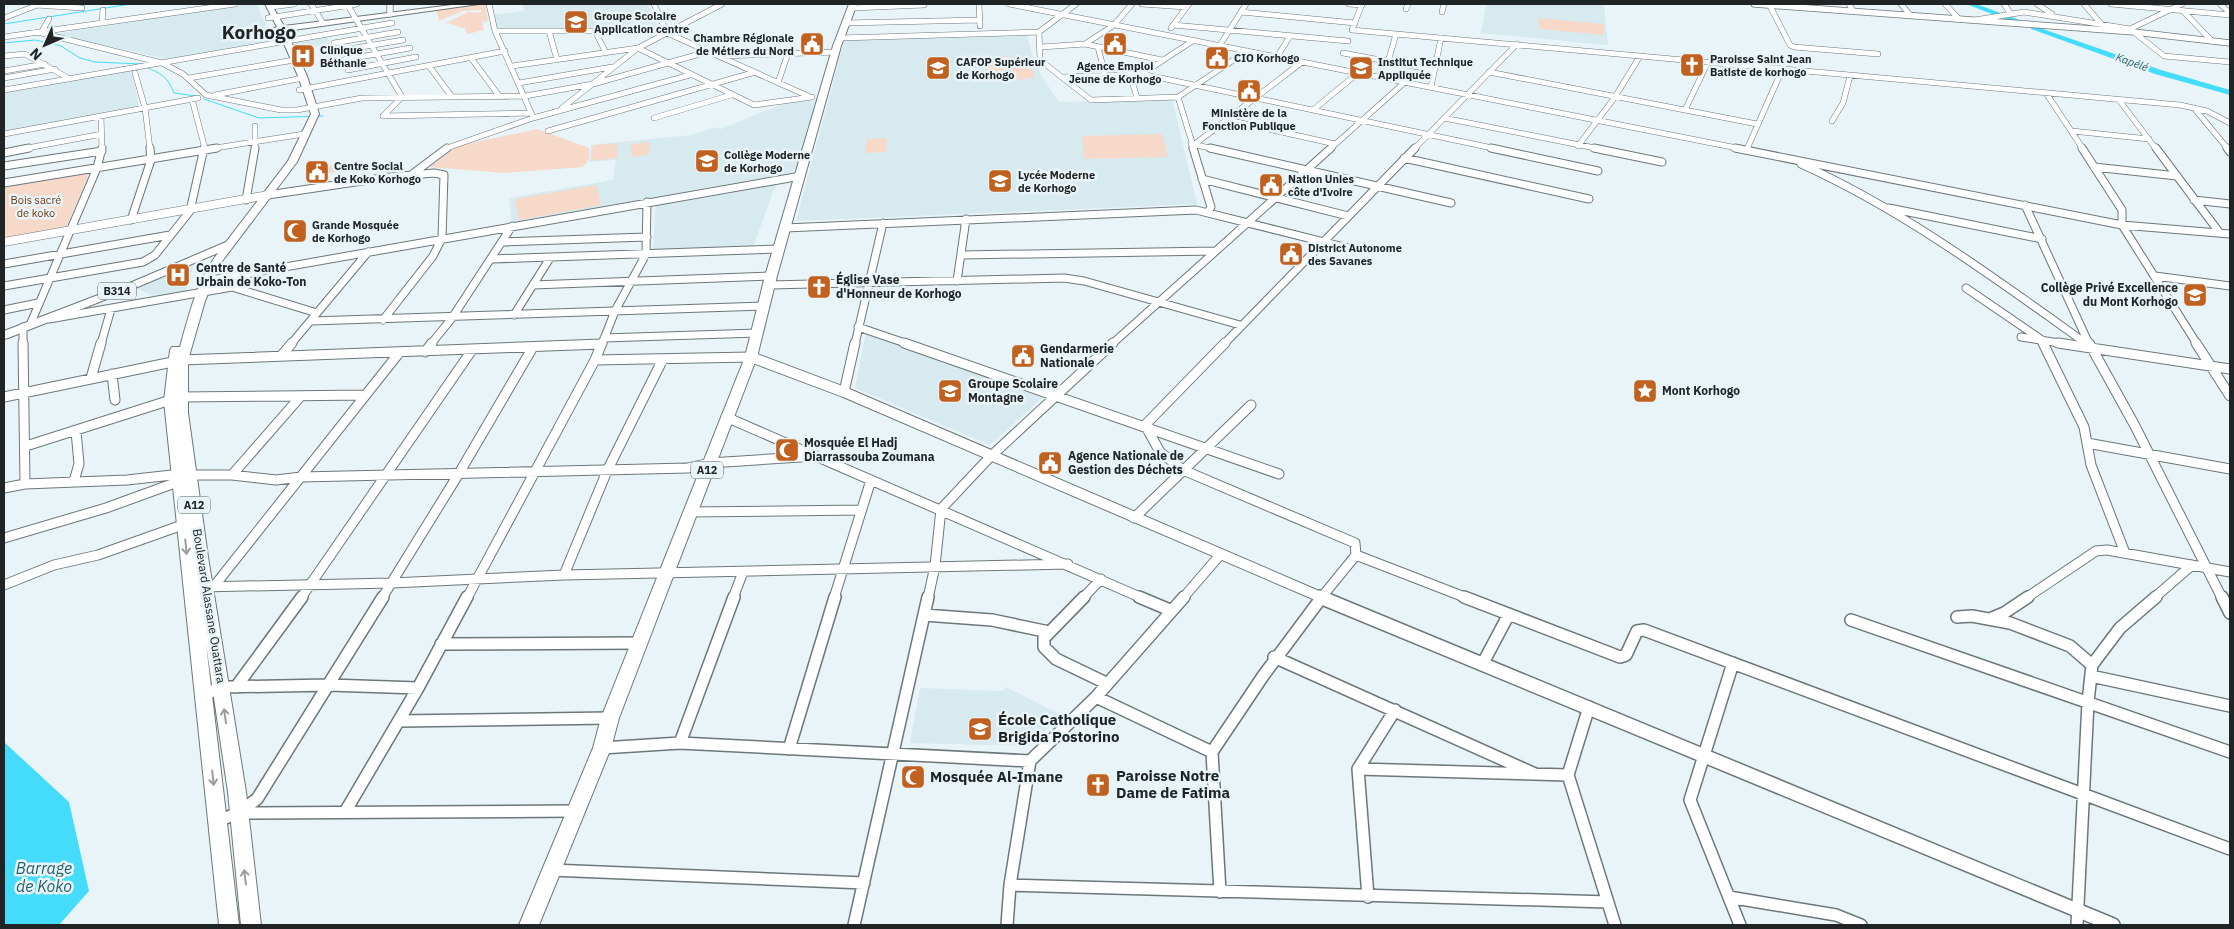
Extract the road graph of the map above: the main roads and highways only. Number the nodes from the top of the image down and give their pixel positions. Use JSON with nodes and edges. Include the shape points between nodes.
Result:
{"nodes":[{"id":1,"x":475,"y":4,"type":"edge"},
{"id":2,"x":853,"y":6,"type":"edge"},
{"id":3,"x":267,"y":7,"type":"edge"},
{"id":4,"x":277,"y":29,"type":"junction"},
{"id":5,"x":290,"y":60,"type":"junction"},
{"id":6,"x":312,"y":113,"type":"junction"},
{"id":7,"x":224,"y":247,"type":"junction"},
{"id":8,"x":6,"y":334,"type":"edge"},
{"id":9,"x":190,"y":523,"type":"junction"},
{"id":10,"x":229,"y":925,"type":"edge"},
{"id":11,"x":251,"y":925,"type":"edge"},
{"id":12,"x":530,"y":925,"type":"edge"}],
"edges":[{"from":1,"to":4,"type":"main road"},
{"from":2,"to":12,"type":"main road","number":"A12","via":[[818,98],[801,176],[751,357],[610,718],[602,748]]},
{"from":3,"to":4,"type":"main road"},
{"from":4,"to":5,"type":"main road"},
{"from":5,"to":6,"type":"main road","via":[[294,80]]},
{"from":5,"to":6,"type":"main road","via":[[308,89]]},
{"from":6,"to":7,"type":"main road","name":"Boulevard Alassane Ouattara","number":"A12","via":[[292,162]]},
{"from":7,"to":8,"type":"main road","number":"B314"},
{"from":7,"to":9,"type":"main road","name":"Boulevard Alassane Ouattara","number":"A12","via":[[202,286],[177,361],[175,399],[188,477]]},
{"from":9,"to":10,"type":"main road","name":"Boulevard Alassane Ouattara","number":"A12","one_way":true,"via":[[190,590]]},
{"from":11,"to":9,"type":"main road","name":"Boulevard Alassane Ouattara","number":"A12","one_way":true,"via":[[228,687],[210,585]]}]}
